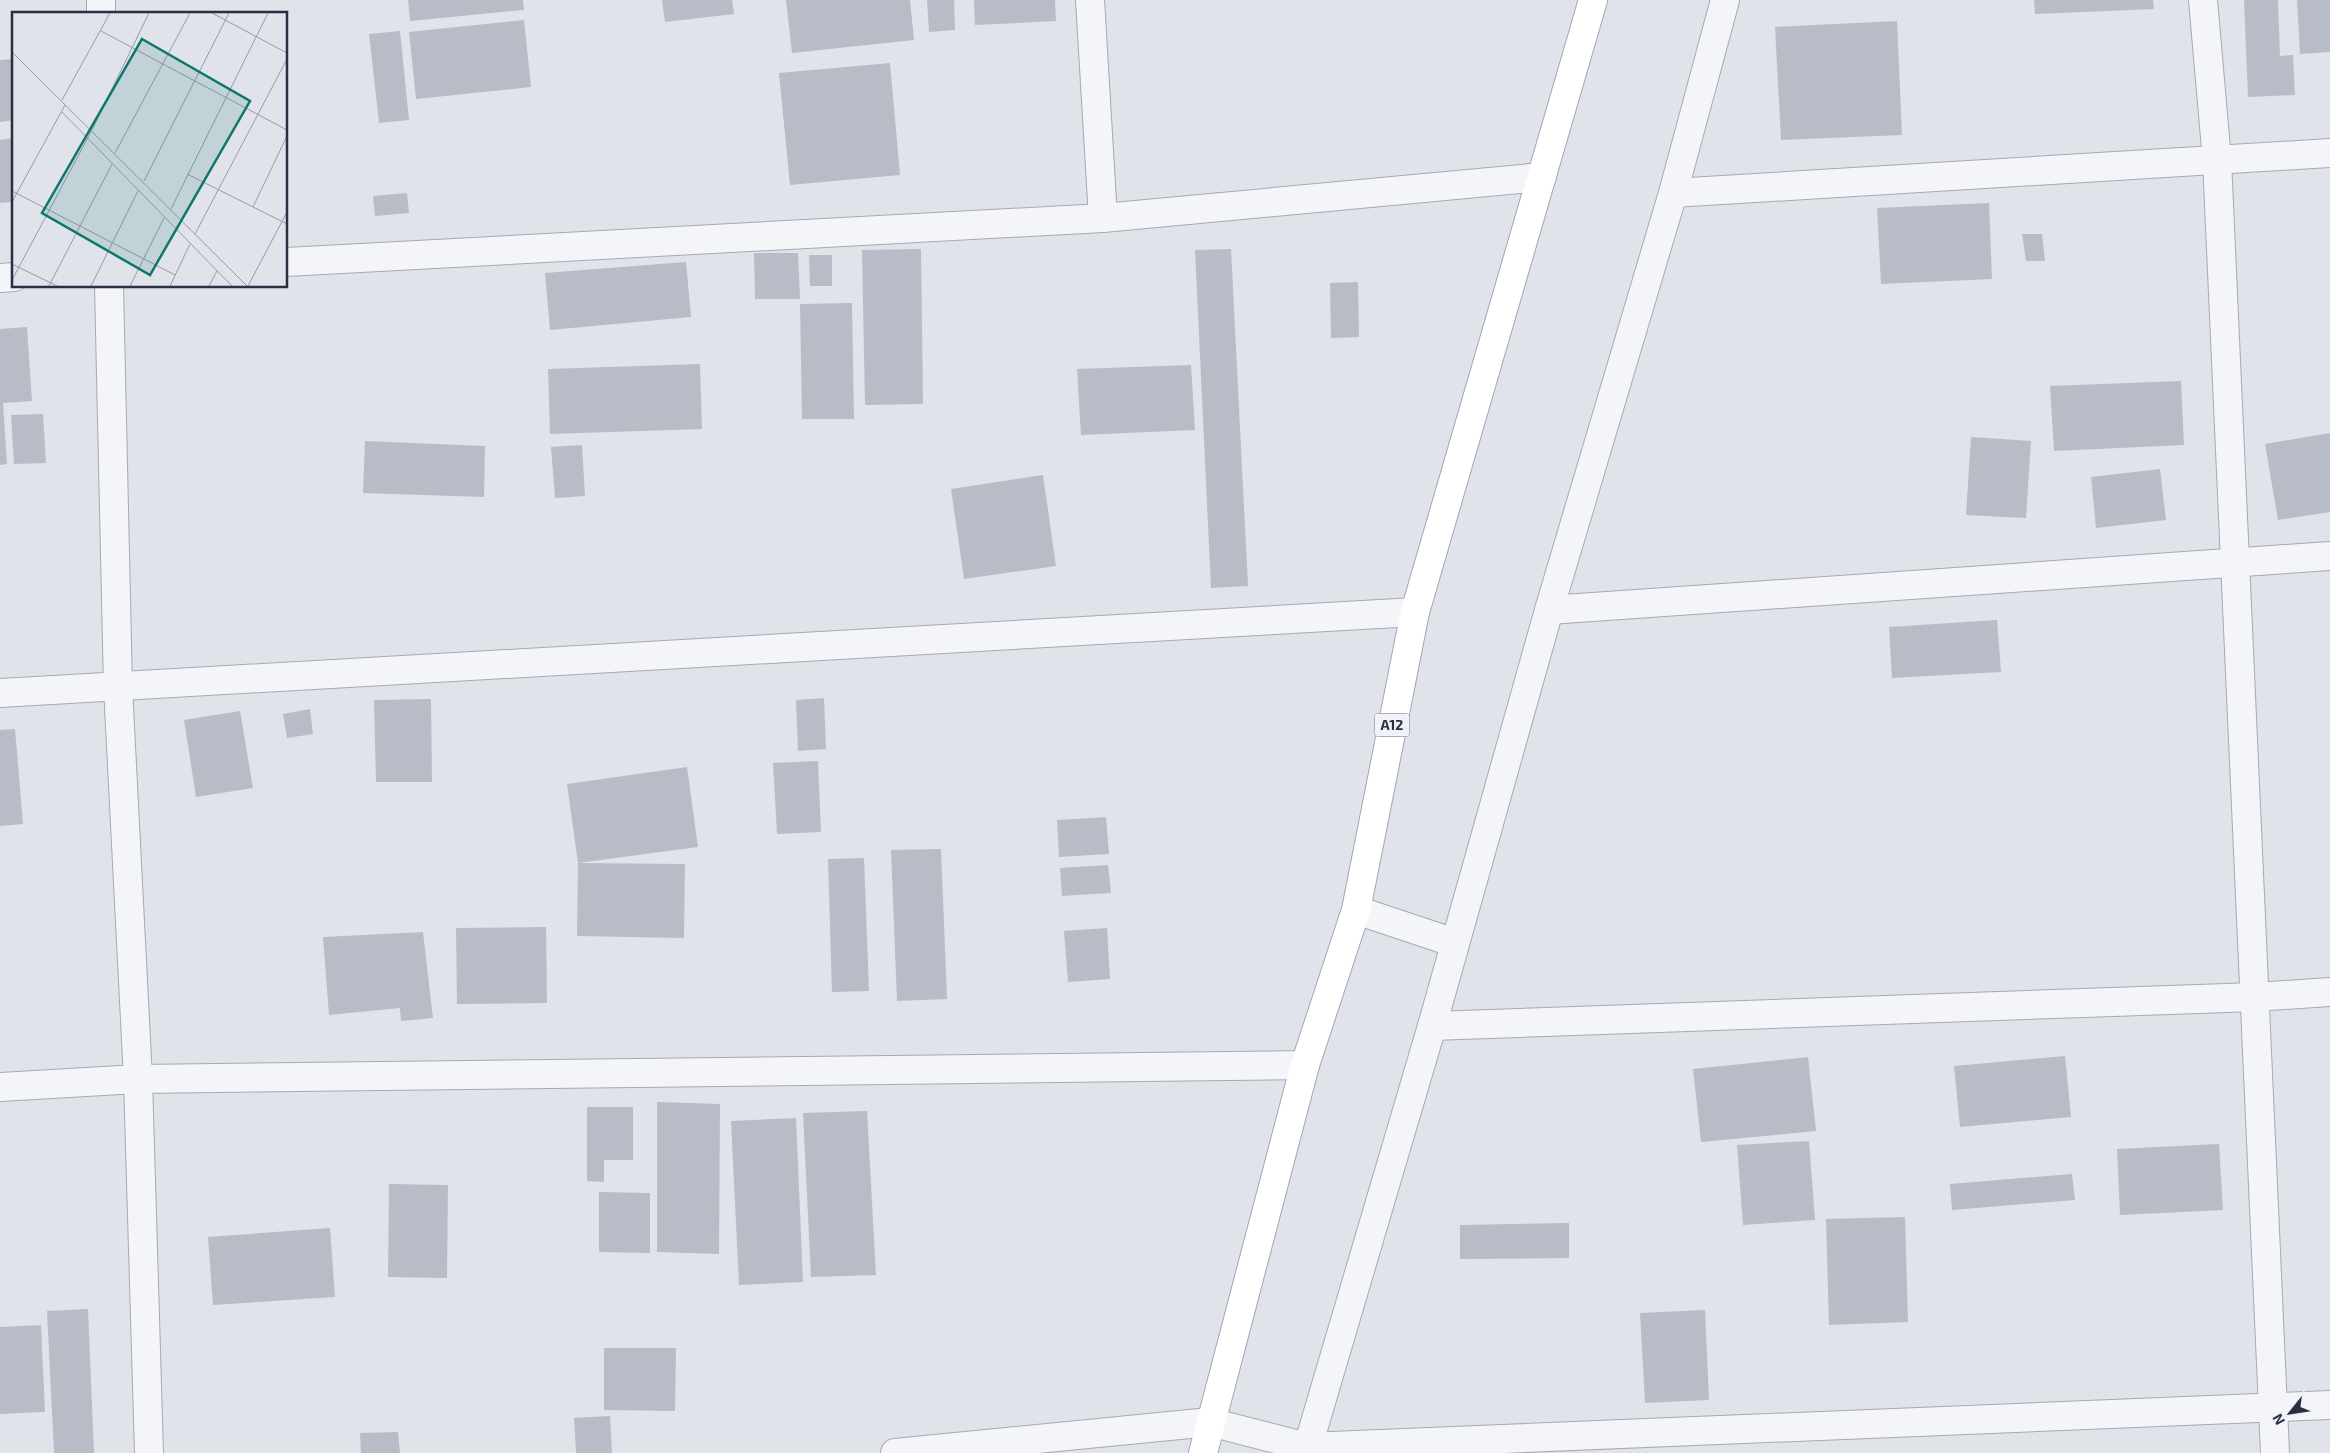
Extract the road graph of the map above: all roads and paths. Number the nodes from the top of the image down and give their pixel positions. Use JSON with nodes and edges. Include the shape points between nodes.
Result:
{"nodes":[{"id":1,"x":1090,"y":0,"type":"edge"},
{"id":2,"x":1594,"y":0,"type":"edge"},
{"id":3,"x":1725,"y":0,"type":"edge"},
{"id":4,"x":2203,"y":0,"type":"edge"},
{"id":5,"x":2330,"y":153,"type":"edge"},
{"id":6,"x":2216,"y":160,"type":"junction"},
{"id":7,"x":1542,"y":177,"type":"junction"},
{"id":8,"x":1673,"y":193,"type":"junction"},
{"id":9,"x":1103,"y":218,"type":"junction"},
{"id":10,"x":288,"y":262,"type":"edge"},
{"id":11,"x":109,"y":288,"type":"edge"},
{"id":12,"x":2330,"y":556,"type":"edge"},
{"id":13,"x":2236,"y":562,"type":"junction"},
{"id":14,"x":1549,"y":610,"type":"junction"},
{"id":15,"x":1415,"y":612,"type":"junction"},
{"id":16,"x":118,"y":688,"type":"junction"},
{"id":17,"x":0,"y":693,"type":"edge"},
{"id":18,"x":1356,"y":910,"type":"junction"},
{"id":19,"x":1455,"y":944,"type":"junction"},
{"id":20,"x":2330,"y":992,"type":"edge"},
{"id":21,"x":2254,"y":997,"type":"junction"},
{"id":22,"x":1432,"y":1026,"type":"junction"},
{"id":23,"x":1304,"y":1064,"type":"junction"},
{"id":24,"x":138,"y":1079,"type":"junction"},
{"id":25,"x":0,"y":1087,"type":"edge"},
{"id":26,"x":2330,"y":1404,"type":"edge"},
{"id":27,"x":2274,"y":1408,"type":"junction"},
{"id":28,"x":1210,"y":1422,"type":"junction"},
{"id":29,"x":1306,"y":1450,"type":"edge"},
{"id":30,"x":149,"y":1453,"type":"edge"},
{"id":31,"x":896,"y":1453,"type":"edge"},
{"id":32,"x":1203,"y":1453,"type":"edge"},
{"id":33,"x":2275,"y":1453,"type":"edge"}],
"edges":[{"from":1,"to":9,"type":"street"},
{"from":2,"to":7,"type":"main road","number":"A12"},
{"from":3,"to":8,"type":"street"},
{"from":4,"to":6,"type":"street"},
{"from":5,"to":6,"type":"street"},
{"from":6,"to":8,"type":"street"},
{"from":6,"to":13,"type":"street"},
{"from":7,"to":9,"type":"street"},
{"from":7,"to":15,"type":"main road","number":"A12"},
{"from":8,"to":14,"type":"street"},
{"from":9,"to":10,"type":"street"},
{"from":11,"to":16,"type":"street"},
{"from":12,"to":13,"type":"street"},
{"from":13,"to":14,"type":"street"},
{"from":13,"to":21,"type":"street"},
{"from":14,"to":19,"type":"street"},
{"from":15,"to":16,"type":"street"},
{"from":15,"to":18,"type":"main road","number":"A12"},
{"from":16,"to":17,"type":"street"},
{"from":16,"to":24,"type":"street"},
{"from":18,"to":19,"type":"street"},
{"from":18,"to":23,"type":"main road","number":"A12"},
{"from":19,"to":22,"type":"street"},
{"from":20,"to":21,"type":"street"},
{"from":21,"to":22,"type":"street"},
{"from":21,"to":27,"type":"street"},
{"from":22,"to":29,"type":"street"},
{"from":23,"to":24,"type":"street"},
{"from":23,"to":28,"type":"main road","number":"A12"},
{"from":24,"to":25,"type":"street"},
{"from":24,"to":30,"type":"street"},
{"from":26,"to":27,"type":"street"},
{"from":27,"to":29,"type":"street"},
{"from":27,"to":33,"type":"street"},
{"from":28,"to":29,"type":"street"},
{"from":28,"to":31,"type":"street"},
{"from":28,"to":32,"type":"main road","number":"A12"}]}
